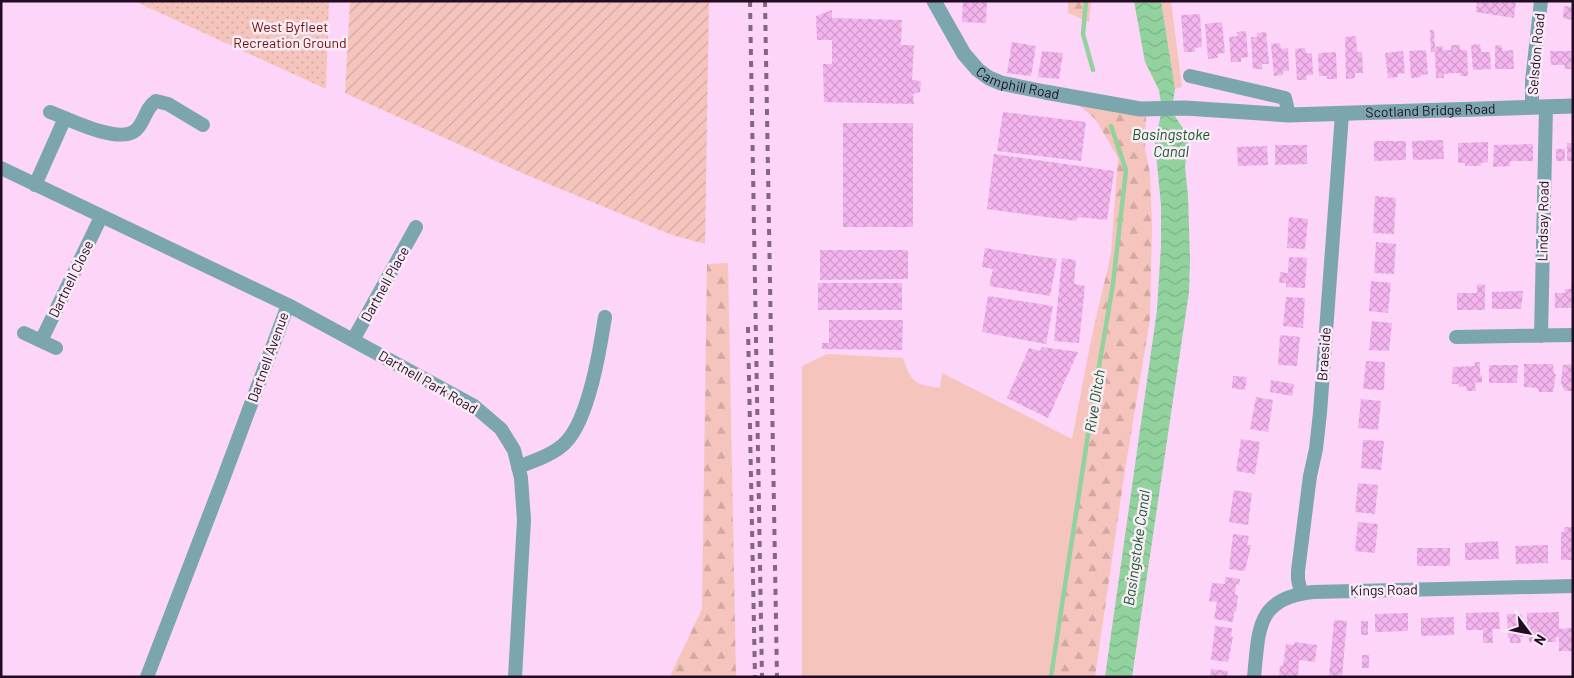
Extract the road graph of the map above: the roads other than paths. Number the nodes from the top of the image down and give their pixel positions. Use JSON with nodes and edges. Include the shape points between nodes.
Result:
{"nodes":[{"id":1,"x":934,"y":1,"type":"edge"},
{"id":2,"x":1542,"y":1,"type":"edge"},
{"id":3,"x":1190,"y":76,"type":"dead end"},
{"id":4,"x":1573,"y":106,"type":"edge"},
{"id":5,"x":1539,"y":107,"type":"junction"},
{"id":6,"x":1185,"y":108,"type":"joint"},
{"id":7,"x":50,"y":112,"type":"dead end"},
{"id":8,"x":1342,"y":114,"type":"junction"},
{"id":9,"x":1289,"y":115,"type":"junction"},
{"id":10,"x":65,"y":118,"type":"junction"},
{"id":11,"x":203,"y":124,"type":"dead end"},
{"id":12,"x":1,"y":168,"type":"edge"},
{"id":13,"x":35,"y":185,"type":"junction"},
{"id":14,"x":101,"y":217,"type":"junction"},
{"id":15,"x":416,"y":227,"type":"dead end"},
{"id":16,"x":288,"y":304,"type":"junction"},
{"id":17,"x":605,"y":317,"type":"dead end"},
{"id":18,"x":24,"y":333,"type":"dead end"},
{"id":19,"x":1573,"y":335,"type":"edge"},
{"id":20,"x":1541,"y":336,"type":"junction"},
{"id":21,"x":1456,"y":338,"type":"dead end"},
{"id":22,"x":353,"y":340,"type":"junction"},
{"id":23,"x":41,"y":341,"type":"junction"},
{"id":24,"x":56,"y":348,"type":"dead end"},
{"id":25,"x":518,"y":467,"type":"junction"},
{"id":26,"x":1573,"y":586,"type":"edge"},
{"id":27,"x":1301,"y":594,"type":"junction"},
{"id":28,"x":147,"y":677,"type":"edge"},
{"id":29,"x":515,"y":677,"type":"edge"},
{"id":30,"x":1254,"y":677,"type":"edge"}],
"edges":[{"from":1,"to":6,"type":"street","name":"Camphill Road","via":[[964,54],[989,78],[1140,109]]},
{"from":2,"to":5,"type":"street","name":"Selsdon Road","via":[[1532,82]]},
{"from":3,"to":9,"type":"street","via":[[1285,98]]},
{"from":4,"to":5,"type":"street","name":"Scotland Bridge Road"},
{"from":5,"to":8,"type":"street","name":"Scotland Bridge Road"},
{"from":5,"to":20,"type":"street","name":"Lindsay Road"},
{"from":6,"to":9,"type":"street","name":"Scotland Bridge Road"},
{"from":7,"to":10,"type":"street"},
{"from":8,"to":9,"type":"street","name":"Scotland Bridge Road"},
{"from":8,"to":27,"type":"street","name":"Braeside","via":[[1320,413],[1298,571]]},
{"from":10,"to":11,"type":"street","via":[[115,135],[127,135],[137,130],[150,105],[156,102],[168,104]]},
{"from":10,"to":13,"type":"street"},
{"from":12,"to":13,"type":"street","name":"Dartnell Avenue"},
{"from":13,"to":14,"type":"street","name":"Dartnell Avenue"},
{"from":14,"to":16,"type":"street","name":"Dartnell Avenue"},
{"from":14,"to":23,"type":"street","name":"Dartnell Close"},
{"from":15,"to":22,"type":"street","name":"Dartnell Place"},
{"from":16,"to":22,"type":"street","name":"Dartnell Park Road"},
{"from":16,"to":28,"type":"street","name":"Dartnell Avenue"},
{"from":17,"to":25,"type":"street","via":[[596,368],[580,420],[566,442],[541,458]]},
{"from":18,"to":23,"type":"street"},
{"from":19,"to":20,"type":"street"},
{"from":20,"to":21,"type":"street"},
{"from":22,"to":25,"type":"street","name":"Dartnell Park Road","via":[[474,406],[501,429],[514,450]]},
{"from":23,"to":24,"type":"street"},
{"from":25,"to":29,"type":"street","name":"Dartnell Park Road","via":[[524,520]]},
{"from":26,"to":27,"type":"street","name":"Kings Road"},
{"from":27,"to":30,"type":"street","name":"Kings Road","via":[[1284,598],[1268,610],[1259,628]]}]}
